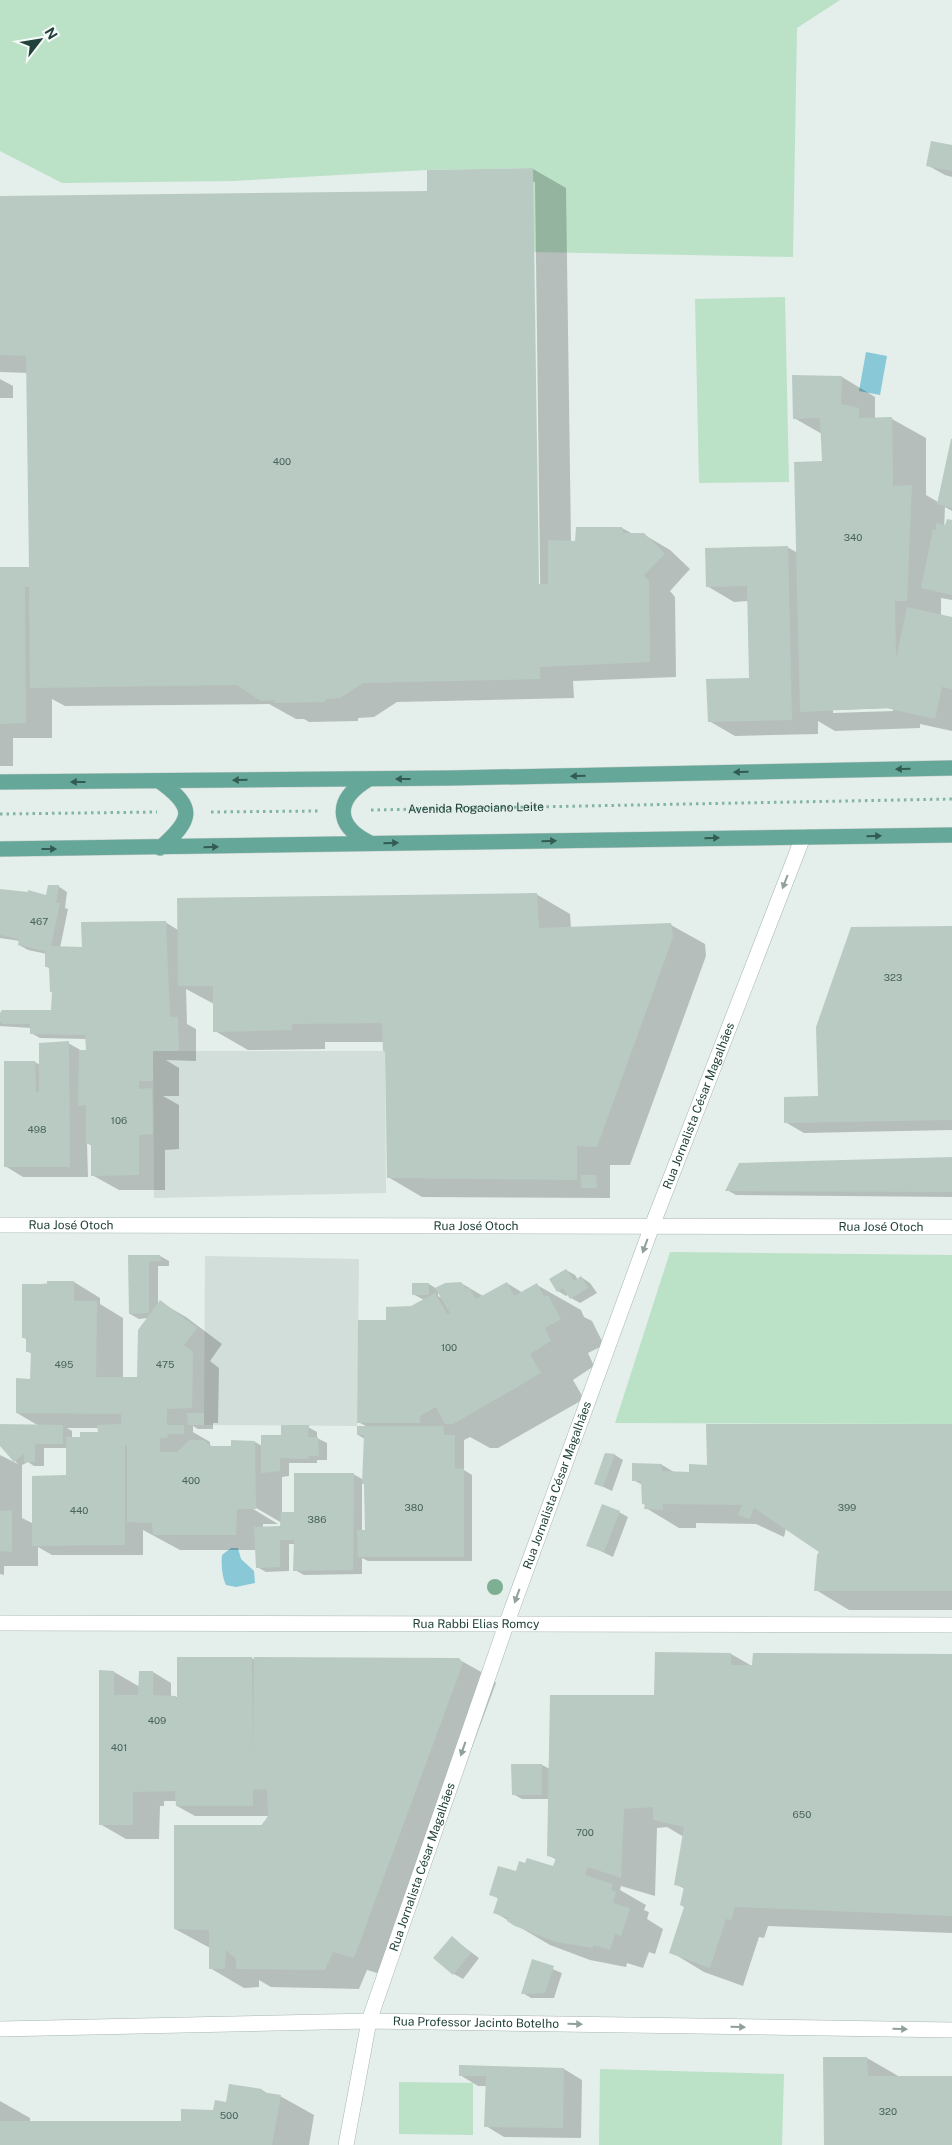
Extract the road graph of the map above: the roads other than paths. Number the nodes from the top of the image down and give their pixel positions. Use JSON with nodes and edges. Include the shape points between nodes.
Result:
{"nodes":[{"id":1,"x":952,"y":768,"type":"edge"},
{"id":2,"x":369,"y":779,"type":"junction"},
{"id":3,"x":159,"y":781,"type":"junction"},
{"id":4,"x":0,"y":782,"type":"edge"},
{"id":5,"x":952,"y":835,"type":"edge"},
{"id":6,"x":802,"y":837,"type":"junction"},
{"id":7,"x":371,"y":843,"type":"junction"},
{"id":8,"x":160,"y":848,"type":"junction"},
{"id":9,"x":0,"y":849,"type":"edge"},
{"id":10,"x":0,"y":1225,"type":"edge"},
{"id":11,"x":652,"y":1226,"type":"junction"},
{"id":12,"x":952,"y":1227,"type":"edge"},
{"id":13,"x":0,"y":1623,"type":"edge"},
{"id":14,"x":506,"y":1625,"type":"junction"},
{"id":15,"x":952,"y":1625,"type":"edge"},
{"id":16,"x":369,"y":2020,"type":"junction"},
{"id":17,"x":0,"y":2030,"type":"edge"},
{"id":18,"x":952,"y":2030,"type":"edge"},
{"id":19,"x":346,"y":2145,"type":"edge"}],
"edges":[{"from":1,"to":2,"type":"main road","one_way":true},
{"from":2,"to":3,"type":"main road","one_way":true},
{"from":2,"to":7,"type":"main road","via":[[356,786],[343,811],[349,828]]},
{"from":3,"to":4,"type":"main road","one_way":true},
{"from":3,"to":8,"type":"main road","via":[[174,791],[186,812],[185,823]]},
{"from":6,"to":5,"type":"main road","one_way":true},
{"from":7,"to":6,"type":"main road","one_way":true},
{"from":6,"to":11,"type":"street","name":"Rua Jornalista César Magalhães","one_way":true},
{"from":8,"to":7,"type":"main road","one_way":true},
{"from":9,"to":8,"type":"main road","one_way":true},
{"from":10,"to":11,"type":"street","name":"Rua José Otoch"},
{"from":11,"to":12,"type":"street","name":"Rua José Otoch"},
{"from":11,"to":14,"type":"street","name":"Rua Jornalista César Magalhães","one_way":true},
{"from":13,"to":14,"type":"street","name":"Rua Rabbi Elias Romcy"},
{"from":14,"to":15,"type":"street","name":"Rua Rabbi Elias Romcy"},
{"from":14,"to":16,"type":"street","name":"Rua Jornalista César Magalhães","one_way":true},
{"from":16,"to":17,"type":"street","name":"Rua Professor Jacinto Botelho"},
{"from":16,"to":18,"type":"street","name":"Rua Professor Jacinto Botelho","one_way":true},
{"from":16,"to":19,"type":"street","name":"Rua Jornalista César Magalhães"}]}
